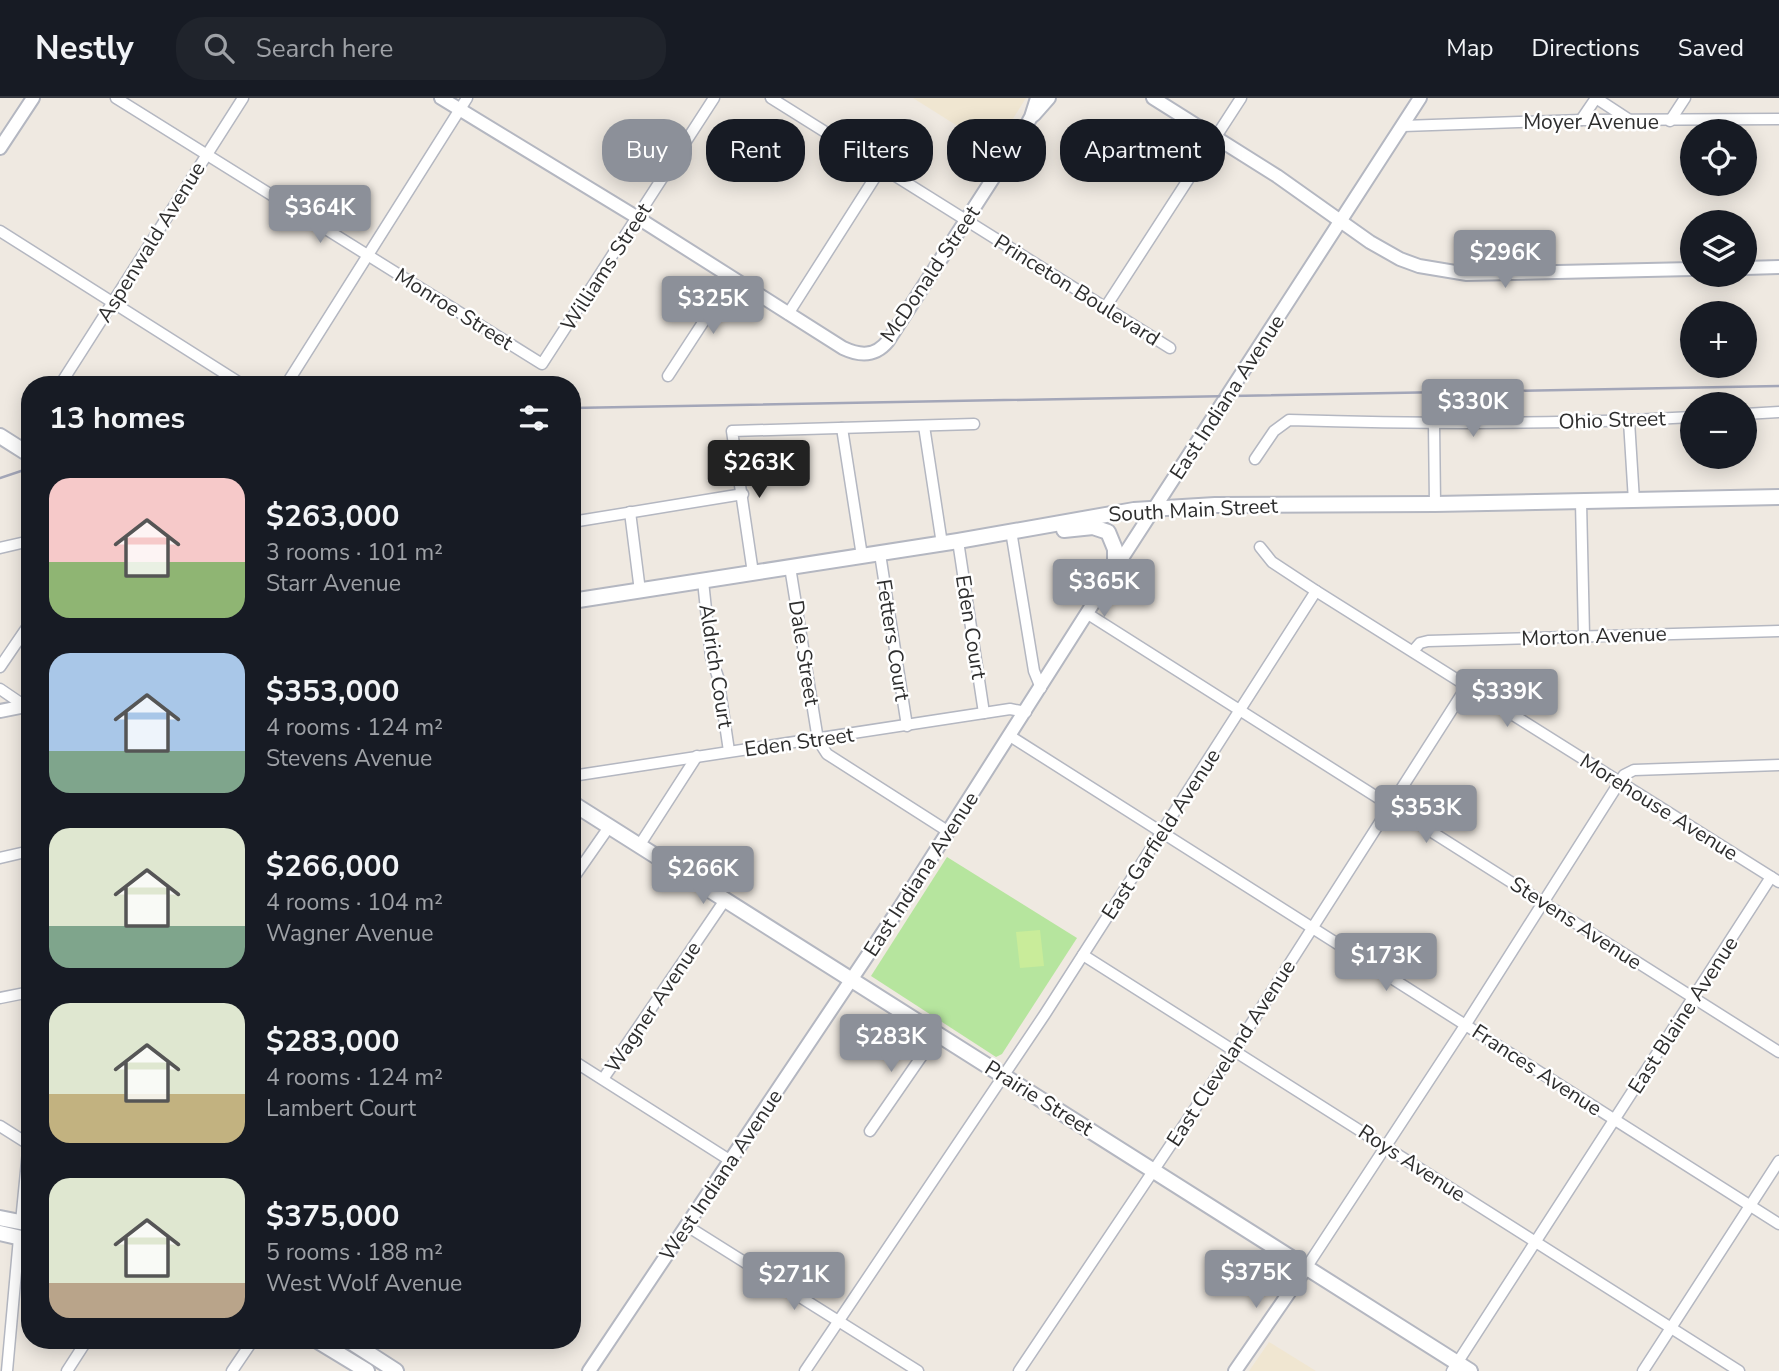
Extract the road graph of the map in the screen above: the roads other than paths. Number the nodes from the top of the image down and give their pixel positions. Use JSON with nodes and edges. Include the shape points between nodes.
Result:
{"nodes":[{"id":1,"x":33,"y":98,"type":"edge"},
{"id":2,"x":116,"y":98,"type":"edge"},
{"id":3,"x":243,"y":98,"type":"edge"},
{"id":4,"x":441,"y":98,"type":"edge"},
{"id":5,"x":467,"y":98,"type":"edge"},
{"id":6,"x":714,"y":98,"type":"edge"},
{"id":7,"x":771,"y":98,"type":"edge"},
{"id":8,"x":1037,"y":98,"type":"edge"},
{"id":9,"x":1049,"y":98,"type":"edge"},
{"id":10,"x":1153,"y":98,"type":"edge"},
{"id":11,"x":1241,"y":98,"type":"edge"},
{"id":12,"x":1420,"y":98,"type":"edge"},
{"id":13,"x":1596,"y":98,"type":"edge"},
{"id":14,"x":1685,"y":98,"type":"edge"},
{"id":15,"x":459,"y":110,"type":"junction"},
{"id":16,"x":1031,"y":117,"type":"junction"},
{"id":17,"x":1186,"y":119,"type":"edge"},
{"id":18,"x":1779,"y":119,"type":"edge"},
{"id":19,"x":1581,"y":120,"type":"junction"},
{"id":20,"x":1631,"y":121,"type":"junction"},
{"id":21,"x":1670,"y":121,"type":"junction"},
{"id":22,"x":1225,"y":124,"type":"edge"},
{"id":23,"x":1403,"y":125,"type":"junction"},
{"id":24,"x":819,"y":129,"type":"edge"},
{"id":25,"x":1225,"y":144,"type":"edge"},
{"id":26,"x":0,"y":148,"type":"edge"},
{"id":27,"x":206,"y":156,"type":"junction"},
{"id":28,"x":872,"y":182,"type":"edge"},
{"id":29,"x":904,"y":182,"type":"edge"},
{"id":30,"x":1187,"y":182,"type":"edge"},
{"id":31,"x":638,"y":218,"type":"junction"},
{"id":32,"x":966,"y":220,"type":"junction"},
{"id":33,"x":1340,"y":221,"type":"junction"},
{"id":34,"x":0,"y":231,"type":"edge"},
{"id":35,"x":366,"y":256,"type":"junction"},
{"id":36,"x":1779,"y":267,"type":"edge"},
{"id":37,"x":1757,"y":268,"type":"edge"},
{"id":38,"x":1680,"y":269,"type":"edge"},
{"id":39,"x":732,"y":278,"type":"junction"},
{"id":40,"x":113,"y":302,"type":"junction"},
{"id":41,"x":1105,"y":308,"type":"junction"},
{"id":42,"x":788,"y":314,"type":"junction"},
{"id":43,"x":1170,"y":348,"type":"dead end"},
{"id":44,"x":542,"y":364,"type":"joint"},
{"id":45,"x":66,"y":376,"type":"edge"},
{"id":46,"x":229,"y":376,"type":"edge"},
{"id":47,"x":292,"y":376,"type":"edge"},
{"id":48,"x":668,"y":376,"type":"dead end"},
{"id":49,"x":1779,"y":412,"type":"edge"},
{"id":50,"x":1757,"y":413,"type":"edge"},
{"id":51,"x":1680,"y":418,"type":"edge"},
{"id":52,"x":1629,"y":421,"type":"junction"},
{"id":53,"x":974,"y":424,"type":"dead end"},
{"id":54,"x":1434,"y":425,"type":"junction"},
{"id":55,"x":924,"y":426,"type":"junction"},
{"id":56,"x":842,"y":428,"type":"junction"},
{"id":57,"x":1,"y":437,"type":"edge"},
{"id":58,"x":21,"y":449,"type":"edge"},
{"id":59,"x":1255,"y":459,"type":"dead end"},
{"id":60,"x":743,"y":494,"type":"junction"},
{"id":61,"x":1779,"y":497,"type":"edge"},
{"id":62,"x":1634,"y":500,"type":"junction"},
{"id":63,"x":1581,"y":502,"type":"junction"},
{"id":64,"x":1435,"y":504,"type":"junction"},
{"id":65,"x":1155,"y":508,"type":"junction"},
{"id":66,"x":630,"y":512,"type":"junction"},
{"id":67,"x":581,"y":520,"type":"edge"},
{"id":68,"x":1043,"y":526,"type":"junction"},
{"id":69,"x":1011,"y":531,"type":"junction"},
{"id":70,"x":958,"y":541,"type":"junction"},
{"id":71,"x":21,"y":543,"type":"edge"},
{"id":72,"x":942,"y":544,"type":"junction"},
{"id":73,"x":1260,"y":547,"type":"dead end"},
{"id":74,"x":0,"y":548,"type":"edge"},
{"id":75,"x":880,"y":554,"type":"junction"},
{"id":76,"x":862,"y":556,"type":"junction"},
{"id":77,"x":790,"y":567,"type":"junction"},
{"id":78,"x":1115,"y":569,"type":"junction"},
{"id":79,"x":753,"y":573,"type":"junction"},
{"id":80,"x":703,"y":581,"type":"junction"},
{"id":81,"x":640,"y":591,"type":"junction"},
{"id":82,"x":1316,"y":591,"type":"junction"},
{"id":83,"x":581,"y":600,"type":"edge"},
{"id":84,"x":1088,"y":614,"type":"junction"},
{"id":85,"x":1779,"y":631,"type":"edge"},
{"id":86,"x":1584,"y":635,"type":"junction"},
{"id":87,"x":21,"y":636,"type":"edge"},
{"id":88,"x":1413,"y":651,"type":"junction"},
{"id":89,"x":0,"y":667,"type":"edge"},
{"id":90,"x":1467,"y":686,"type":"junction"},
{"id":91,"x":1041,"y":688,"type":"junction"},
{"id":92,"x":0,"y":689,"type":"edge"},
{"id":93,"x":21,"y":701,"type":"edge"},
{"id":94,"x":21,"y":706,"type":"edge"},
{"id":95,"x":1240,"y":710,"type":"junction"},
{"id":96,"x":0,"y":711,"type":"edge"},
{"id":97,"x":1026,"y":712,"type":"junction"},
{"id":98,"x":984,"y":713,"type":"junction"},
{"id":99,"x":907,"y":726,"type":"junction"},
{"id":100,"x":1010,"y":736,"type":"junction"},
{"id":101,"x":818,"y":740,"type":"junction"},
{"id":102,"x":729,"y":751,"type":"junction"},
{"id":103,"x":697,"y":757,"type":"junction"},
{"id":104,"x":1779,"y":765,"type":"edge"},
{"id":105,"x":581,"y":775,"type":"edge"},
{"id":106,"x":1620,"y":782,"type":"junction"},
{"id":107,"x":1392,"y":804,"type":"junction"},
{"id":108,"x":581,"y":809,"type":"edge"},
{"id":109,"x":609,"y":827,"type":"junction"},
{"id":110,"x":949,"y":832,"type":"junction"},
{"id":111,"x":1161,"y":833,"type":"junction"},
{"id":112,"x":639,"y":846,"type":"junction"},
{"id":113,"x":21,"y":853,"type":"edge"},
{"id":114,"x":0,"y":858,"type":"edge"},
{"id":115,"x":581,"y":867,"type":"edge"},
{"id":116,"x":1775,"y":880,"type":"edge"},
{"id":117,"x":725,"y":900,"type":"junction"},
{"id":118,"x":1543,"y":902,"type":"junction"},
{"id":119,"x":1311,"y":929,"type":"junction"},
{"id":120,"x":1083,"y":955,"type":"junction"},
{"id":121,"x":853,"y":979,"type":"junction"},
{"id":122,"x":21,"y":994,"type":"edge"},
{"id":123,"x":0,"y":998,"type":"edge"},
{"id":124,"x":1693,"y":998,"type":"junction"},
{"id":125,"x":1466,"y":1024,"type":"junction"},
{"id":126,"x":937,"y":1034,"type":"junction"},
{"id":127,"x":1235,"y":1049,"type":"junction"},
{"id":128,"x":1779,"y":1052,"type":"edge"},
{"id":129,"x":581,"y":1065,"type":"edge"},
{"id":130,"x":1004,"y":1076,"type":"junction"},
{"id":131,"x":603,"y":1079,"type":"junction"},
{"id":132,"x":1614,"y":1119,"type":"junction"},
{"id":133,"x":0,"y":1126,"type":"edge"},
{"id":134,"x":870,"y":1132,"type":"dead end"},
{"id":135,"x":21,"y":1139,"type":"edge"},
{"id":136,"x":1387,"y":1147,"type":"junction"},
{"id":137,"x":731,"y":1161,"type":"junction"},
{"id":138,"x":1779,"y":1161,"type":"edge"},
{"id":139,"x":1154,"y":1172,"type":"junction"},
{"id":140,"x":1750,"y":1206,"type":"junction"},
{"id":141,"x":0,"y":1218,"type":"edge"},
{"id":142,"x":21,"y":1222,"type":"edge"},
{"id":143,"x":1779,"y":1224,"type":"edge"},
{"id":144,"x":687,"y":1226,"type":"junction"},
{"id":145,"x":0,"y":1233,"type":"edge"},
{"id":146,"x":21,"y":1238,"type":"edge"},
{"id":147,"x":1535,"y":1242,"type":"junction"},
{"id":148,"x":21,"y":1268,"type":"edge"},
{"id":149,"x":1306,"y":1268,"type":"junction"},
{"id":150,"x":839,"y":1322,"type":"junction"},
{"id":151,"x":1671,"y":1329,"type":"junction"},
{"id":152,"x":81,"y":1349,"type":"edge"},
{"id":153,"x":247,"y":1349,"type":"edge"},
{"id":154,"x":331,"y":1349,"type":"edge"},
{"id":155,"x":362,"y":1349,"type":"edge"},
{"id":156,"x":1460,"y":1368,"type":"edge"},
{"id":157,"x":7,"y":1371,"type":"edge"},
{"id":158,"x":67,"y":1371,"type":"edge"},
{"id":159,"x":232,"y":1371,"type":"edge"},
{"id":160,"x":367,"y":1371,"type":"edge"},
{"id":161,"x":396,"y":1371,"type":"edge"},
{"id":162,"x":589,"y":1371,"type":"edge"},
{"id":163,"x":805,"y":1371,"type":"edge"},
{"id":164,"x":918,"y":1371,"type":"edge"},
{"id":165,"x":1019,"y":1371,"type":"edge"},
{"id":166,"x":1235,"y":1371,"type":"edge"},
{"id":167,"x":1643,"y":1371,"type":"edge"},
{"id":168,"x":1739,"y":1371,"type":"edge"}],
"edges":[{"from":1,"to":26,"type":"street"},
{"from":2,"to":27,"type":"street","name":"Monroe Street"},
{"from":3,"to":27,"type":"street","name":"Aspenwald Avenue"},
{"from":4,"to":15,"type":"street"},
{"from":5,"to":15,"type":"street"},
{"from":6,"to":31,"type":"street","name":"Williams Street"},
{"from":7,"to":24,"type":"street","name":"Princeton Boulevard"},
{"from":8,"to":16,"type":"street","name":"McDonald Street"},
{"from":9,"to":16,"type":"street","name":"McDonald Street"},
{"from":10,"to":17,"type":"street"},
{"from":11,"to":22,"type":"street"},
{"from":12,"to":23,"type":"street","name":"East Indiana Avenue"},
{"from":13,"to":19,"type":"street"},
{"from":13,"to":20,"type":"street"},
{"from":14,"to":21,"type":"street"},
{"from":15,"to":31,"type":"street"},
{"from":15,"to":35,"type":"street"},
{"from":16,"to":32,"type":"street","name":"McDonald Street"},
{"from":18,"to":21,"type":"street","name":"Moyer Avenue"},
{"from":19,"to":20,"type":"street","name":"Moyer Avenue"},
{"from":19,"to":23,"type":"street","name":"Moyer Avenue"},
{"from":20,"to":21,"type":"street","name":"Moyer Avenue"},
{"from":23,"to":33,"type":"street","name":"East Indiana Avenue"},
{"from":25,"to":33,"type":"street"},
{"from":27,"to":35,"type":"street","name":"Monroe Street"},
{"from":27,"to":40,"type":"street","name":"Aspenwald Avenue"},
{"from":28,"to":42,"type":"street"},
{"from":29,"to":32,"type":"street","name":"Princeton Boulevard"},
{"from":30,"to":41,"type":"street"},
{"from":31,"to":39,"type":"street"},
{"from":31,"to":44,"type":"street","name":"Williams Street"},
{"from":32,"to":41,"type":"street","name":"Princeton Boulevard"},
{"from":32,"to":42,"type":"street","name":"McDonald Street","via":[[883,347],[855,353]]},
{"from":33,"to":38,"type":"street","via":[[1400,259],[1444,272]]},
{"from":33,"to":65,"type":"street","name":"East Indiana Avenue"},
{"from":34,"to":40,"type":"street"},
{"from":35,"to":44,"type":"street","name":"Monroe Street"},
{"from":35,"to":47,"type":"street"},
{"from":36,"to":37,"type":"street"},
{"from":39,"to":42,"type":"street"},
{"from":39,"to":48,"type":"street"},
{"from":40,"to":45,"type":"street","name":"Aspenwald Avenue"},
{"from":40,"to":46,"type":"street"},
{"from":41,"to":43,"type":"street","name":"Princeton Boulevard"},
{"from":49,"to":50,"type":"street"},
{"from":51,"to":52,"type":"street","name":"Ohio Street"},
{"from":52,"to":54,"type":"street","name":"Ohio Street"},
{"from":52,"to":62,"type":"street"},
{"from":53,"to":55,"type":"street"},
{"from":54,"to":59,"type":"street","name":"Ohio Street","via":[[1289,420]]},
{"from":54,"to":64,"type":"street"},
{"from":55,"to":56,"type":"street"},
{"from":55,"to":72,"type":"street"},
{"from":56,"to":60,"type":"street","via":[[732,431]]},
{"from":56,"to":76,"type":"street"},
{"from":57,"to":58,"type":"main road"},
{"from":60,"to":66,"type":"street"},
{"from":60,"to":79,"type":"street"},
{"from":61,"to":62,"type":"main road","name":"South Main Street"},
{"from":62,"to":63,"type":"main road","name":"South Main Street"},
{"from":63,"to":64,"type":"main road","name":"South Main Street"},
{"from":63,"to":86,"type":"street"},
{"from":64,"to":65,"type":"main road","name":"South Main Street"},
{"from":65,"to":68,"type":"main road","name":"South Main Street"},
{"from":65,"to":78,"type":"street","name":"East Indiana Avenue"},
{"from":66,"to":67,"type":"street"},
{"from":66,"to":81,"type":"street"},
{"from":68,"to":69,"type":"main road","name":"South Main Street"},
{"from":68,"to":78,"type":"main road","via":[[1053,531],[1105,530],[1115,549]]},
{"from":69,"to":70,"type":"main road","name":"South Main Street"},
{"from":69,"to":91,"type":"street","via":[[1034,671]]},
{"from":70,"to":72,"type":"main road","name":"South Main Street"},
{"from":70,"to":98,"type":"street","name":"Eden Court"},
{"from":71,"to":74,"type":"street"},
{"from":72,"to":75,"type":"main road","name":"South Main Street"},
{"from":73,"to":82,"type":"street","name":"Morehouse Avenue","via":[[1272,562]]},
{"from":75,"to":76,"type":"main road","name":"South Main Street"},
{"from":75,"to":99,"type":"street","name":"Fetters Court"},
{"from":76,"to":77,"type":"main road","name":"South Main Street"},
{"from":77,"to":79,"type":"main road","name":"South Main Street"},
{"from":77,"to":101,"type":"street","name":"Dale Street"},
{"from":78,"to":84,"type":"street","name":"East Indiana Avenue"},
{"from":79,"to":80,"type":"main road","name":"South Main Street"},
{"from":80,"to":81,"type":"main road","name":"South Main Street"},
{"from":80,"to":102,"type":"street","name":"Aldrich Court"},
{"from":81,"to":83,"type":"main road","name":"South Main Street"},
{"from":82,"to":88,"type":"street","name":"Morehouse Avenue"},
{"from":82,"to":95,"type":"street","name":"East Garfield Avenue"},
{"from":84,"to":91,"type":"street","name":"East Indiana Avenue"},
{"from":84,"to":95,"type":"street","name":"Stevens Avenue"},
{"from":85,"to":86,"type":"street","name":"Morton Avenue"},
{"from":86,"to":88,"type":"street","name":"Morton Avenue","via":[[1428,641]]},
{"from":87,"to":89,"type":"street"},
{"from":88,"to":90,"type":"street","name":"Morehouse Avenue"},
{"from":90,"to":106,"type":"street","name":"Morehouse Avenue"},
{"from":90,"to":107,"type":"street","name":"East Cleveland Avenue"},
{"from":91,"to":97,"type":"street","name":"East Indiana Avenue"},
{"from":92,"to":93,"type":"street"},
{"from":94,"to":96,"type":"street"},
{"from":95,"to":107,"type":"street","name":"Stevens Avenue"},
{"from":95,"to":111,"type":"street","name":"East Garfield Avenue"},
{"from":97,"to":98,"type":"street","name":"Eden Street"},
{"from":97,"to":100,"type":"street","name":"East Indiana Avenue"},
{"from":98,"to":99,"type":"street","name":"Eden Street"},
{"from":99,"to":101,"type":"street","name":"Eden Street"},
{"from":100,"to":110,"type":"street","name":"East Indiana Avenue"},
{"from":100,"to":111,"type":"street","name":"Frances Avenue"},
{"from":101,"to":102,"type":"street","name":"Eden Street"},
{"from":101,"to":110,"type":"street","via":[[827,754]]},
{"from":102,"to":103,"type":"street","name":"Eden Street"},
{"from":103,"to":105,"type":"street","name":"Eden Street"},
{"from":103,"to":112,"type":"street"},
{"from":104,"to":106,"type":"street","via":[[1634,770]]},
{"from":106,"to":116,"type":"street","name":"Morehouse Avenue"},
{"from":106,"to":118,"type":"street"},
{"from":107,"to":118,"type":"street","name":"Stevens Avenue"},
{"from":107,"to":119,"type":"street","name":"East Cleveland Avenue"},
{"from":108,"to":109,"type":"main road","name":"Prairie Street"},
{"from":109,"to":112,"type":"main road","name":"Prairie Street"},
{"from":109,"to":115,"type":"street"},
{"from":110,"to":121,"type":"street","name":"East Indiana Avenue"},
{"from":111,"to":119,"type":"street","name":"Frances Avenue"},
{"from":111,"to":120,"type":"street","name":"East Garfield Avenue"},
{"from":112,"to":117,"type":"main road","name":"Prairie Street"},
{"from":113,"to":114,"type":"street"},
{"from":116,"to":124,"type":"street","name":"East Blaine Avenue"},
{"from":117,"to":121,"type":"main road","name":"Prairie Street"},
{"from":117,"to":131,"type":"street","name":"Wagner Avenue"},
{"from":118,"to":124,"type":"street","name":"Stevens Avenue"},
{"from":118,"to":125,"type":"street"},
{"from":119,"to":125,"type":"street","name":"Frances Avenue"},
{"from":119,"to":127,"type":"street","name":"East Cleveland Avenue"},
{"from":120,"to":127,"type":"street","name":"Roys Avenue"},
{"from":120,"to":130,"type":"street","name":"East Garfield Avenue"},
{"from":121,"to":126,"type":"main road","name":"Prairie Street"},
{"from":121,"to":137,"type":"street","name":"West Indiana Avenue"},
{"from":122,"to":123,"type":"street"},
{"from":124,"to":128,"type":"street","name":"Stevens Avenue"},
{"from":124,"to":132,"type":"street","name":"East Blaine Avenue"},
{"from":125,"to":132,"type":"street","name":"Frances Avenue"},
{"from":125,"to":136,"type":"street"},
{"from":126,"to":130,"type":"main road","name":"Prairie Street"},
{"from":126,"to":134,"type":"street"},
{"from":127,"to":136,"type":"street","name":"Roys Avenue"},
{"from":127,"to":139,"type":"street","name":"East Cleveland Avenue"},
{"from":129,"to":131,"type":"street"},
{"from":130,"to":139,"type":"main road","name":"Prairie Street"},
{"from":130,"to":150,"type":"street","name":"East Garfield Avenue"},
{"from":131,"to":137,"type":"street"},
{"from":132,"to":140,"type":"street","name":"Frances Avenue"},
{"from":132,"to":147,"type":"street","name":"East Blaine Avenue"},
{"from":133,"to":135,"type":"street"},
{"from":136,"to":147,"type":"street","name":"Roys Avenue"},
{"from":136,"to":149,"type":"street"},
{"from":137,"to":144,"type":"street","name":"West Indiana Avenue"},
{"from":138,"to":140,"type":"street"},
{"from":139,"to":149,"type":"main road","name":"Prairie Street"},
{"from":139,"to":165,"type":"street","name":"East Cleveland Avenue"},
{"from":140,"to":143,"type":"street","name":"Frances Avenue"},
{"from":140,"to":151,"type":"street"},
{"from":141,"to":142,"type":"main road"},
{"from":144,"to":150,"type":"street"},
{"from":144,"to":162,"type":"street","name":"West Indiana Avenue"},
{"from":145,"to":146,"type":"main road"},
{"from":147,"to":151,"type":"street","name":"Roys Avenue"},
{"from":147,"to":156,"type":"street","name":"East Blaine Avenue"},
{"from":148,"to":157,"type":"street"},
{"from":149,"to":156,"type":"main road","name":"Prairie Street"},
{"from":149,"to":166,"type":"street"},
{"from":150,"to":163,"type":"street","name":"East Garfield Avenue"},
{"from":150,"to":164,"type":"street"},
{"from":151,"to":167,"type":"street"},
{"from":151,"to":168,"type":"street","name":"Roys Avenue"},
{"from":152,"to":158,"type":"street"},
{"from":153,"to":159,"type":"street"},
{"from":154,"to":160,"type":"main road"},
{"from":155,"to":161,"type":"main road"}]}
